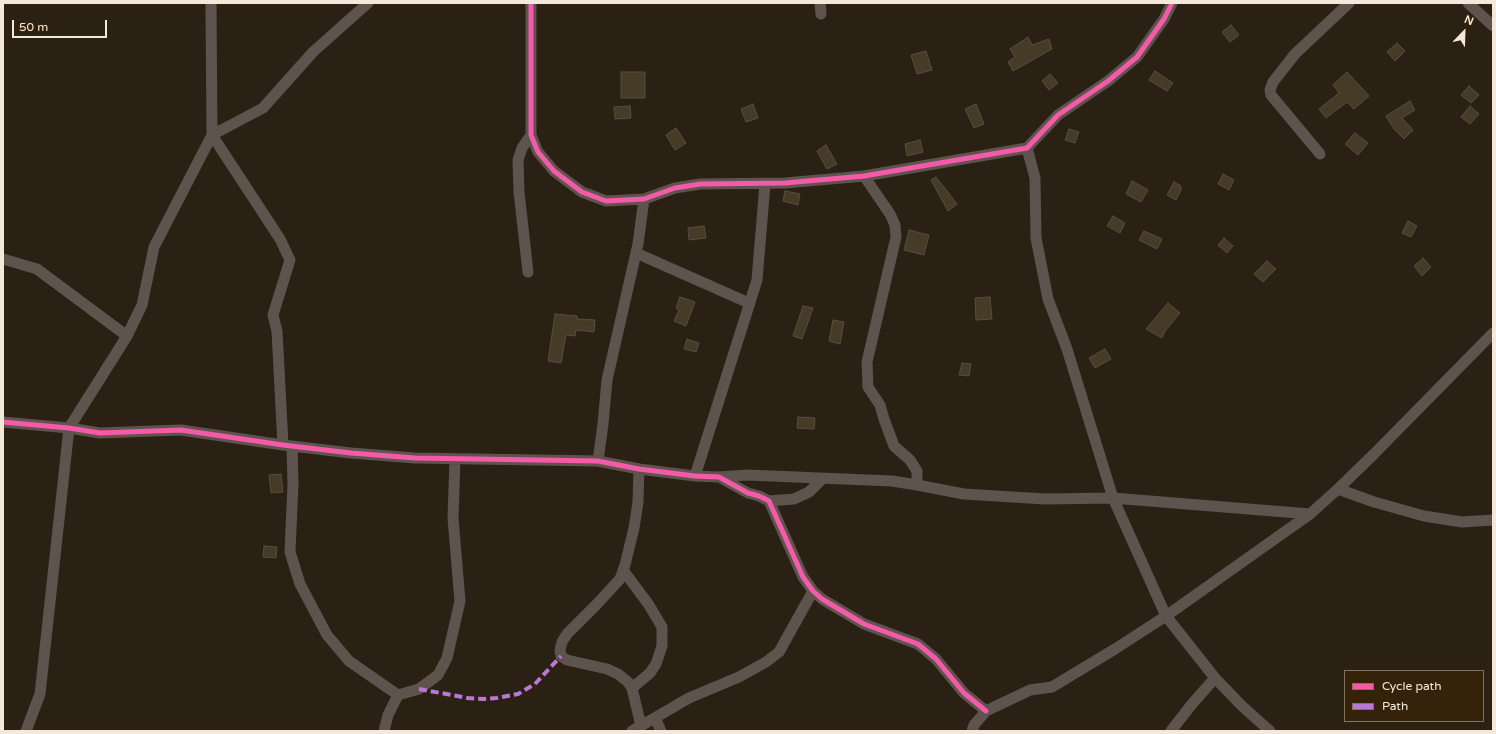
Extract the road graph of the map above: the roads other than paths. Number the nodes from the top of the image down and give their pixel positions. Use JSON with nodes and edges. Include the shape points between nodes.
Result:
{"nodes":[{"id":1,"x":211,"y":3,"type":"edge"},
{"id":2,"x":368,"y":3,"type":"edge"},
{"id":3,"x":531,"y":3,"type":"edge"},
{"id":4,"x":820,"y":3,"type":"edge"},
{"id":5,"x":1172,"y":3,"type":"edge"},
{"id":6,"x":1348,"y":3,"type":"edge"},
{"id":7,"x":1468,"y":3,"type":"edge"},
{"id":8,"x":821,"y":14,"type":"dead end"},
{"id":9,"x":1493,"y":26,"type":"edge"},
{"id":10,"x":212,"y":135,"type":"junction"},
{"id":11,"x":531,"y":135,"type":"junction"},
{"id":12,"x":1027,"y":148,"type":"junction"},
{"id":13,"x":1320,"y":154,"type":"dead end"},
{"id":14,"x":864,"y":176,"type":"junction"},
{"id":15,"x":765,"y":184,"type":"junction"},
{"id":16,"x":644,"y":199,"type":"junction"},
{"id":17,"x":636,"y":253,"type":"junction"},
{"id":18,"x":3,"y":260,"type":"edge"},
{"id":19,"x":528,"y":272,"type":"dead end"},
{"id":20,"x":749,"y":303,"type":"junction"},
{"id":21,"x":1493,"y":333,"type":"edge"},
{"id":22,"x":127,"y":336,"type":"junction"},
{"id":23,"x":3,"y":422,"type":"edge"},
{"id":24,"x":69,"y":428,"type":"junction"},
{"id":25,"x":287,"y":446,"type":"junction"},
{"id":26,"x":455,"y":459,"type":"junction"},
{"id":27,"x":598,"y":461,"type":"junction"},
{"id":28,"x":639,"y":469,"type":"junction"},
{"id":29,"x":695,"y":476,"type":"junction"},
{"id":30,"x":719,"y":477,"type":"junction"},
{"id":31,"x":822,"y":478,"type":"junction"},
{"id":32,"x":917,"y":485,"type":"junction"},
{"id":33,"x":1338,"y":489,"type":"junction"},
{"id":34,"x":1113,"y":498,"type":"junction"},
{"id":35,"x":769,"y":501,"type":"junction"},
{"id":36,"x":1310,"y":514,"type":"junction"},
{"id":37,"x":1493,"y":520,"type":"edge"},
{"id":38,"x":623,"y":570,"type":"junction"},
{"id":39,"x":813,"y":591,"type":"junction"},
{"id":40,"x":1166,"y":616,"type":"junction"},
{"id":41,"x":1215,"y":678,"type":"junction"},
{"id":42,"x":632,"y":688,"type":"junction"},
{"id":43,"x":398,"y":695,"type":"junction"},
{"id":44,"x":986,"y":712,"type":"junction"},
{"id":45,"x":655,"y":718,"type":"junction"},
{"id":46,"x":636,"y":728,"type":"edge"},
{"id":47,"x":26,"y":731,"type":"edge"},
{"id":48,"x":384,"y":731,"type":"edge"},
{"id":49,"x":661,"y":731,"type":"edge"},
{"id":50,"x":972,"y":731,"type":"edge"},
{"id":51,"x":1172,"y":731,"type":"edge"},
{"id":52,"x":1270,"y":731,"type":"edge"}],
"edges":[{"from":1,"to":10,"type":"street"},
{"from":2,"to":10,"type":"street","via":[[314,52],[263,108]]},
{"from":3,"to":11,"type":"street"},
{"from":4,"to":8,"type":"street"},
{"from":5,"to":12,"type":"street","via":[[1137,57],[1108,81],[1058,115]]},
{"from":6,"to":13,"type":"street","via":[[1295,54],[1273,82],[1270,90],[1271,95]]},
{"from":7,"to":9,"type":"street"},
{"from":10,"to":22,"type":"street","via":[[154,247],[142,305]]},
{"from":10,"to":25,"type":"street","via":[[280,240],[290,260],[273,315],[277,331]]},
{"from":11,"to":16,"type":"street","via":[[538,152],[554,171],[582,192],[606,201]]},
{"from":11,"to":19,"type":"street","via":[[518,160]]},
{"from":12,"to":14,"type":"street"},
{"from":12,"to":34,"type":"street","via":[[1036,178],[1036,238],[1048,299],[1067,349]]},
{"from":14,"to":15,"type":"street"},
{"from":14,"to":32,"type":"street","via":[[890,214],[895,225],[896,237],[867,362],[868,387],[880,405],[894,446],[910,460],[917,471]]},
{"from":15,"to":16,"type":"street","via":[[700,184],[675,188]]},
{"from":15,"to":20,"type":"street","via":[[757,280]]},
{"from":16,"to":17,"type":"street"},
{"from":17,"to":20,"type":"street"},
{"from":17,"to":27,"type":"street","via":[[607,380]]},
{"from":18,"to":22,"type":"street","via":[[37,269]]},
{"from":20,"to":29,"type":"street"},
{"from":21,"to":33,"type":"street"},
{"from":22,"to":24,"type":"street"},
{"from":23,"to":24,"type":"street"},
{"from":24,"to":25,"type":"street","via":[[100,433],[181,430]]},
{"from":24,"to":47,"type":"street","via":[[40,694]]},
{"from":25,"to":26,"type":"street","via":[[358,454]]},
{"from":25,"to":43,"type":"street","via":[[293,484],[290,552],[300,584],[327,635],[349,661]]},
{"from":26,"to":27,"type":"street"},
{"from":26,"to":43,"type":"street","via":[[453,518],[460,601],[447,658],[438,675],[419,689]]},
{"from":27,"to":28,"type":"street"},
{"from":28,"to":29,"type":"street"},
{"from":28,"to":38,"type":"street","via":[[634,528]]},
{"from":29,"to":30,"type":"street"},
{"from":30,"to":31,"type":"street","via":[[747,475]]},
{"from":30,"to":35,"type":"street"},
{"from":31,"to":32,"type":"street"},
{"from":31,"to":35,"type":"street","via":[[808,492],[794,499]]},
{"from":32,"to":34,"type":"street","via":[[964,494],[1045,499]]},
{"from":33,"to":36,"type":"street"},
{"from":33,"to":37,"type":"street","via":[[1424,516],[1462,522]]},
{"from":34,"to":36,"type":"street"},
{"from":34,"to":40,"type":"street"},
{"from":35,"to":39,"type":"street"},
{"from":36,"to":40,"type":"street"},
{"from":38,"to":42,"type":"street","via":[[662,627],[662,646],[656,664],[650,673]]},
{"from":38,"to":42,"type":"street","via":[[620,579],[567,634],[560,650],[561,656],[567,660],[618,674]]},
{"from":39,"to":44,"type":"street","via":[[822,600],[864,624],[918,644],[936,659],[964,693]]},
{"from":39,"to":45,"type":"street","via":[[779,652],[739,677],[689,698]]},
{"from":40,"to":41,"type":"street"},
{"from":40,"to":44,"type":"street","via":[[1052,686],[1030,690]]},
{"from":41,"to":51,"type":"street"},
{"from":41,"to":52,"type":"street"},
{"from":42,"to":46,"type":"street"},
{"from":43,"to":48,"type":"street","via":[[388,715]]},
{"from":44,"to":50,"type":"street"},
{"from":45,"to":46,"type":"street"},
{"from":45,"to":49,"type":"street"}]}
